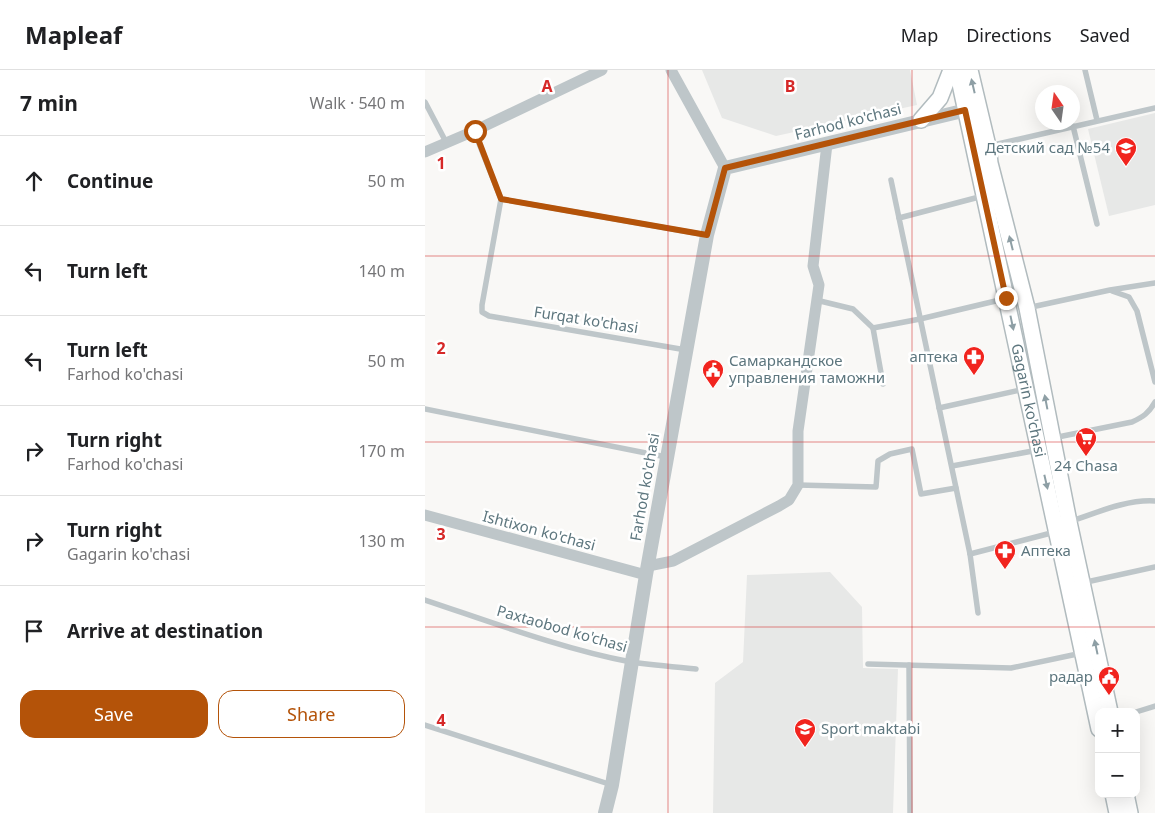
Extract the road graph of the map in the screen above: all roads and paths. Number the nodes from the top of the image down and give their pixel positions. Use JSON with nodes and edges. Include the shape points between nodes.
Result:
{"nodes":[{"id":1,"x":602,"y":70,"type":"edge"},
{"id":2,"x":671,"y":70,"type":"edge"},
{"id":3,"x":951,"y":70,"type":"edge"},
{"id":4,"x":957,"y":70,"type":"edge"},
{"id":5,"x":970,"y":70,"type":"edge"},
{"id":6,"x":1085,"y":70,"type":"edge"},
{"id":7,"x":425,"y":102,"type":"edge"},
{"id":8,"x":1155,"y":108,"type":"edge"},
{"id":9,"x":972,"y":109,"type":"junction"},
{"id":10,"x":921,"y":120,"type":"junction"},
{"id":11,"x":1097,"y":120,"type":"junction"},
{"id":12,"x":1080,"y":124,"type":"edge"},
{"id":13,"x":1056,"y":130,"type":"edge"},
{"id":14,"x":1074,"y":130,"type":"edge"},
{"id":15,"x":475,"y":131,"type":"junction"},
{"id":16,"x":446,"y":142,"type":"junction"},
{"id":17,"x":827,"y":144,"type":"junction"},
{"id":18,"x":988,"y":146,"type":"junction"},
{"id":19,"x":425,"y":152,"type":"edge"},
{"id":20,"x":725,"y":168,"type":"junction"},
{"id":21,"x":891,"y":180,"type":"dead end"},
{"id":22,"x":984,"y":196,"type":"junction"},
{"id":23,"x":501,"y":199,"type":"junction"},
{"id":24,"x":899,"y":218,"type":"junction"},
{"id":25,"x":1097,"y":224,"type":"dead end"},
{"id":26,"x":707,"y":235,"type":"junction"},
{"id":27,"x":1155,"y":283,"type":"edge"},
{"id":28,"x":1110,"y":290,"type":"junction"},
{"id":29,"x":1006,"y":298,"type":"junction"},
{"id":30,"x":816,"y":300,"type":"junction"},
{"id":31,"x":1027,"y":308,"type":"junction"},
{"id":32,"x":920,"y":319,"type":"junction"},
{"id":33,"x":873,"y":328,"type":"junction"},
{"id":34,"x":687,"y":350,"type":"junction"},
{"id":35,"x":1155,"y":382,"type":"edge"},
{"id":36,"x":883,"y":384,"type":"dead end"},
{"id":37,"x":1026,"y":389,"type":"junction"},
{"id":38,"x":1155,"y":402,"type":"edge"},
{"id":39,"x":939,"y":408,"type":"junction"},
{"id":40,"x":425,"y":409,"type":"edge"},
{"id":41,"x":1053,"y":438,"type":"junction"},
{"id":42,"x":1039,"y":449,"type":"junction"},
{"id":43,"x":667,"y":457,"type":"junction"},
{"id":44,"x":951,"y":466,"type":"junction"},
{"id":45,"x":797,"y":485,"type":"junction"},
{"id":46,"x":956,"y":488,"type":"junction"},
{"id":47,"x":1155,"y":502,"type":"edge"},
{"id":48,"x":425,"y":515,"type":"edge"},
{"id":49,"x":1069,"y":522,"type":"junction"},
{"id":50,"x":1057,"y":532,"type":"junction"},
{"id":51,"x":969,"y":554,"type":"junction"},
{"id":52,"x":1155,"y":567,"type":"edge"},
{"id":53,"x":647,"y":571,"type":"junction"},
{"id":54,"x":1082,"y":583,"type":"junction"},
{"id":55,"x":425,"y":600,"type":"edge"},
{"id":56,"x":978,"y":613,"type":"dead end"},
{"id":57,"x":1082,"y":653,"type":"junction"},
{"id":58,"x":632,"y":662,"type":"junction"},
{"id":59,"x":868,"y":664,"type":"dead end"},
{"id":60,"x":909,"y":665,"type":"junction"},
{"id":61,"x":696,"y":669,"type":"dead end"},
{"id":62,"x":1155,"y":706,"type":"edge"},
{"id":63,"x":1109,"y":708,"type":"edge"},
{"id":64,"x":1095,"y":711,"type":"edge"},
{"id":65,"x":1140,"y":711,"type":"edge"},
{"id":66,"x":425,"y":725,"type":"edge"},
{"id":67,"x":611,"y":785,"type":"junction"},
{"id":68,"x":1114,"y":798,"type":"edge"},
{"id":69,"x":1127,"y":798,"type":"edge"},
{"id":70,"x":605,"y":813,"type":"edge"},
{"id":71,"x":909,"y":813,"type":"edge"},
{"id":72,"x":1117,"y":813,"type":"edge"},
{"id":73,"x":1130,"y":813,"type":"edge"}],
"edges":[{"from":1,"to":15,"type":"street"},
{"from":2,"to":20,"type":"street"},
{"from":3,"to":10,"type":"main road","via":[[940,98]]},
{"from":4,"to":9,"type":"main road","name":"Gagarin ko'chasi"},
{"from":9,"to":5,"type":"main road","name":"Gagarin ko'chasi","one_way":true},
{"from":6,"to":11,"type":"lane"},
{"from":7,"to":16,"type":"lane"},
{"from":8,"to":11,"type":"lane"},
{"from":9,"to":10,"type":"street","name":"Farhod ko'chasi"},
{"from":9,"to":18,"type":"main road","name":"Gagarin ko'chasi"},
{"from":9,"to":22,"type":"main road","name":"Gagarin ko'chasi"},
{"from":10,"to":17,"type":"street","name":"Farhod ko'chasi"},
{"from":11,"to":12,"type":"lane"},
{"from":13,"to":18,"type":"lane"},
{"from":14,"to":25,"type":"lane"},
{"from":15,"to":16,"type":"street"},
{"from":15,"to":23,"type":"lane"},
{"from":16,"to":19,"type":"street"},
{"from":17,"to":20,"type":"street","name":"Farhod ko'chasi"},
{"from":17,"to":30,"type":"street","via":[[813,266],[819,285]]},
{"from":31,"to":18,"type":"main road","name":"Gagarin ko'chasi","one_way":true},
{"from":20,"to":26,"type":"street","name":"Farhod ko'chasi"},
{"from":21,"to":24,"type":"lane"},
{"from":22,"to":24,"type":"lane"},
{"from":22,"to":29,"type":"main road","name":"Gagarin ko'chasi"},
{"from":23,"to":26,"type":"lane"},
{"from":23,"to":34,"type":"lane","name":"Furqat ko'chasi","via":[[482,312],[489,316]]},
{"from":24,"to":32,"type":"lane"},
{"from":26,"to":34,"type":"street","name":"Farhod ko'chasi"},
{"from":27,"to":28,"type":"lane"},
{"from":28,"to":31,"type":"lane"},
{"from":28,"to":35,"type":"lane","via":[[1129,297],[1137,311]]},
{"from":29,"to":32,"type":"lane"},
{"from":29,"to":37,"type":"main road","name":"Gagarin ko'chasi","one_way":true},
{"from":30,"to":33,"type":"lane","via":[[853,309]]},
{"from":30,"to":45,"type":"street","via":[[798,431]]},
{"from":41,"to":31,"type":"main road","name":"Gagarin ko'chasi","one_way":true},
{"from":32,"to":33,"type":"lane"},
{"from":32,"to":39,"type":"lane"},
{"from":33,"to":36,"type":"lane"},
{"from":34,"to":43,"type":"street","name":"Farhod ko'chasi"},
{"from":37,"to":39,"type":"lane"},
{"from":37,"to":42,"type":"main road","name":"Gagarin ko'chasi"},
{"from":38,"to":41,"type":"lane","via":[[1150,411],[1132,422]]},
{"from":39,"to":44,"type":"lane"},
{"from":40,"to":43,"type":"lane"},
{"from":41,"to":49,"type":"main road","name":"Gagarin ko'chasi"},
{"from":42,"to":44,"type":"lane"},
{"from":42,"to":50,"type":"main road","name":"Gagarin ko'chasi","one_way":true},
{"from":43,"to":53,"type":"street","name":"Farhod ko'chasi"},
{"from":44,"to":46,"type":"lane"},
{"from":45,"to":46,"type":"lane","via":[[877,487],[878,461],[912,448],[921,494]]},
{"from":45,"to":53,"type":"street","via":[[789,500],[673,562]]},
{"from":46,"to":51,"type":"lane"},
{"from":47,"to":49,"type":"lane","via":[[1121,505]]},
{"from":48,"to":53,"type":"street","name":"Ishtixon ko'chasi"},
{"from":49,"to":54,"type":"main road","name":"Gagarin ko'chasi"},
{"from":50,"to":51,"type":"lane"},
{"from":50,"to":57,"type":"main road","name":"Gagarin ko'chasi"},
{"from":51,"to":56,"type":"lane"},
{"from":52,"to":54,"type":"lane"},
{"from":53,"to":58,"type":"street","name":"Farhod ko'chasi"},
{"from":63,"to":54,"type":"main road","name":"Gagarin ko'chasi","one_way":true},
{"from":55,"to":58,"type":"lane","name":"Paxtaobod ko'chasi","via":[[582,650]]},
{"from":57,"to":60,"type":"lane","via":[[1011,668]]},
{"from":57,"to":64,"type":"main road","name":"Gagarin ko'chasi"},
{"from":58,"to":61,"type":"lane","name":"Paxtaobod ko'chasi"},
{"from":58,"to":67,"type":"street","name":"Farhod ko'chasi"},
{"from":59,"to":60,"type":"lane"},
{"from":60,"to":71,"type":"lane"},
{"from":62,"to":65,"type":"lane"},
{"from":66,"to":67,"type":"lane"},
{"from":67,"to":70,"type":"street","name":"Farhod ko'chasi"},
{"from":68,"to":72,"type":"main road"},
{"from":69,"to":73,"type":"main road"}]}
